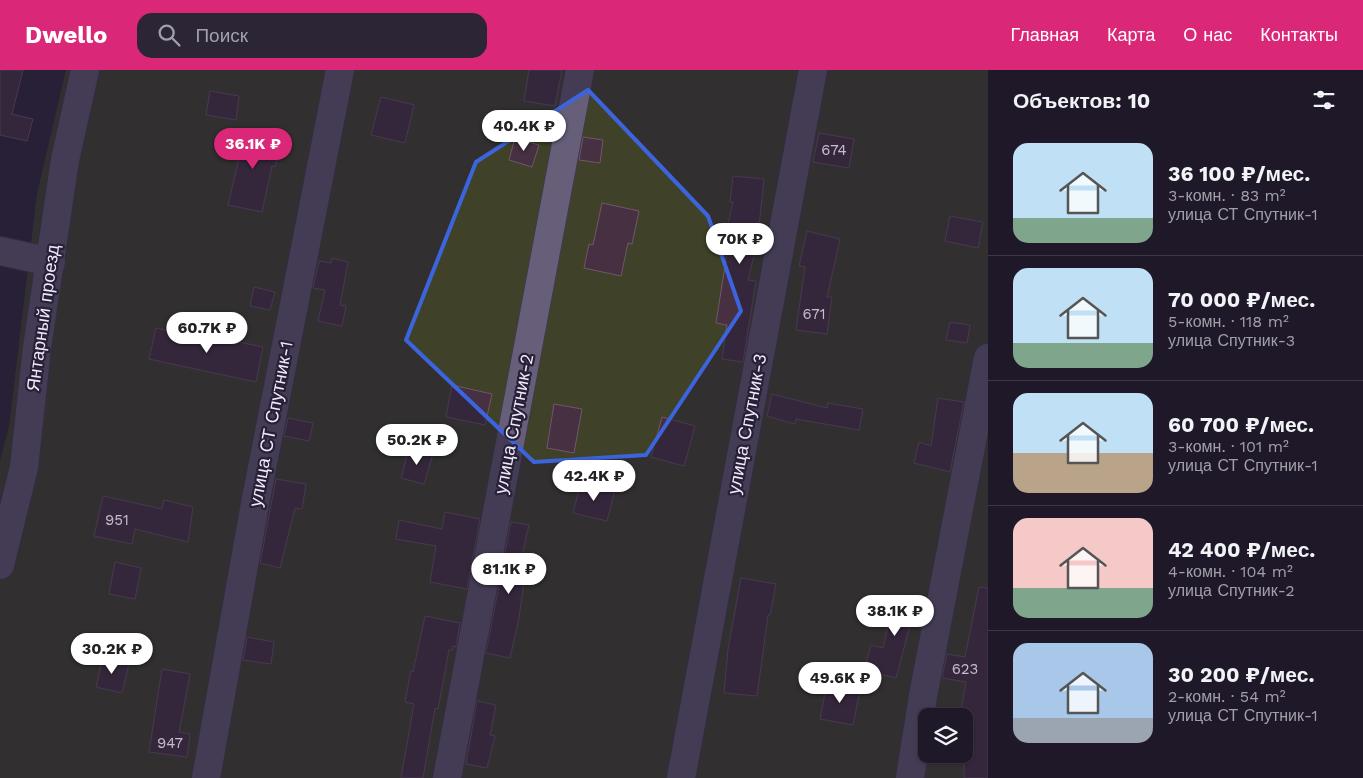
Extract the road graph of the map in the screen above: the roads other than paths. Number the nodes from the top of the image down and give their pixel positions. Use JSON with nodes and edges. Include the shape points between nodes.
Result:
{"nodes":[{"id":1,"x":85,"y":70,"type":"edge"},
{"id":2,"x":340,"y":70,"type":"edge"},
{"id":3,"x":580,"y":70,"type":"edge"},
{"id":4,"x":814,"y":70,"type":"edge"},
{"id":5,"x":0,"y":251,"type":"edge"},
{"id":6,"x":51,"y":262,"type":"junction"},
{"id":7,"x":988,"y":358,"type":"edge"},
{"id":8,"x":2,"y":554,"type":"edge"},
{"id":9,"x":206,"y":778,"type":"edge"},
{"id":10,"x":447,"y":778,"type":"edge"},
{"id":11,"x":681,"y":778,"type":"edge"},
{"id":12,"x":910,"y":778,"type":"edge"}],
"edges":[{"from":1,"to":6,"type":"street","name":"Янтарный проезд","via":[[65,160]]},
{"from":2,"to":9,"type":"street","name":"улица СТ Спутник-1","via":[[255,504]]},
{"from":3,"to":10,"type":"street","name":"улица Спутник-2"},
{"from":4,"to":11,"type":"street","name":"улица Спутник-3"},
{"from":5,"to":6,"type":"street"},
{"from":6,"to":8,"type":"street","name":"Янтарный проезд","via":[[37,348],[24,467]]},
{"from":7,"to":12,"type":"street"}]}
